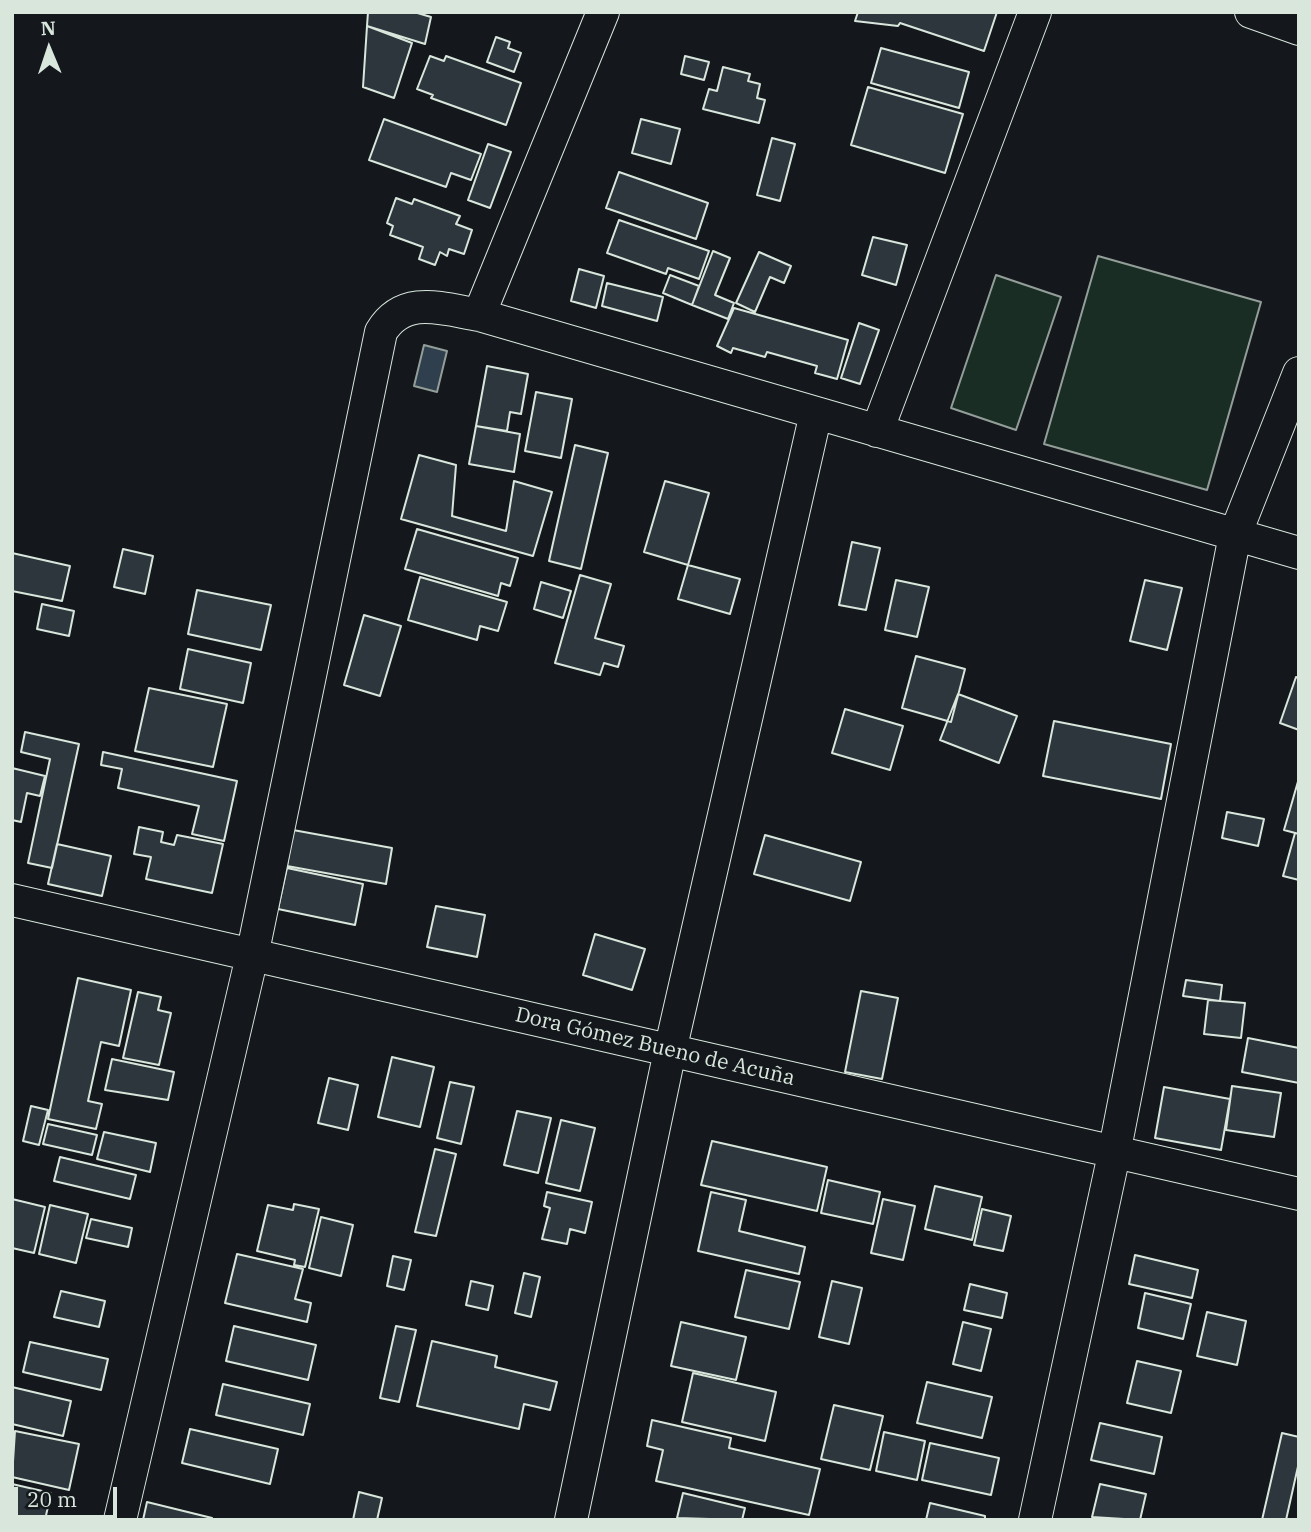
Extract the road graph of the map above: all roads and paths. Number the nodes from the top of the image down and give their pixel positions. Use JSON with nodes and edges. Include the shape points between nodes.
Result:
{"nodes":[{"id":1,"x":604,"y":12,"type":"edge"},
{"id":2,"x":1035,"y":12,"type":"edge"},
{"id":3,"x":1251,"y":12,"type":"edge"},
{"id":4,"x":1299,"y":29,"type":"edge"},
{"id":5,"x":479,"y":315,"type":"junction"},
{"id":6,"x":1299,"y":373,"type":"edge"},
{"id":7,"x":816,"y":413,"type":"junction"},
{"id":8,"x":877,"y":431,"type":"junction"},
{"id":9,"x":1235,"y":535,"type":"junction"},
{"id":10,"x":1299,"y":553,"type":"edge"},
{"id":11,"x":12,"y":900,"type":"edge"},
{"id":12,"x":252,"y":956,"type":"junction"},
{"id":13,"x":670,"y":1051,"type":"junction"},
{"id":14,"x":1114,"y":1151,"type":"junction"},
{"id":15,"x":1299,"y":1194,"type":"edge"},
{"id":16,"x":120,"y":1520,"type":"edge"},
{"id":17,"x":571,"y":1520,"type":"edge"},
{"id":18,"x":1035,"y":1520,"type":"edge"}],
"edges":[{"from":1,"to":5,"type":"street"},
{"from":2,"to":8,"type":"street"},
{"from":3,"to":4,"type":"street"},
{"from":5,"to":7,"type":"street"},
{"from":5,"to":12,"type":"street","via":[[410,307],[388,320],[381,332]]},
{"from":6,"to":9,"type":"street"},
{"from":7,"to":8,"type":"street"},
{"from":7,"to":13,"type":"street"},
{"from":8,"to":9,"type":"street"},
{"from":9,"to":10,"type":"street"},
{"from":9,"to":14,"type":"street"},
{"from":11,"to":12,"type":"street","name":"Dora Gómez Bueno de Acuña"},
{"from":12,"to":13,"type":"street","name":"Dora Gómez Bueno de Acuña"},
{"from":12,"to":16,"type":"street"},
{"from":13,"to":14,"type":"street","name":"Dora Gómez Bueno de Acuña"},
{"from":13,"to":17,"type":"street"},
{"from":14,"to":15,"type":"street","name":"Dora Gómez Bueno de Acuña"},
{"from":14,"to":18,"type":"street"}]}
